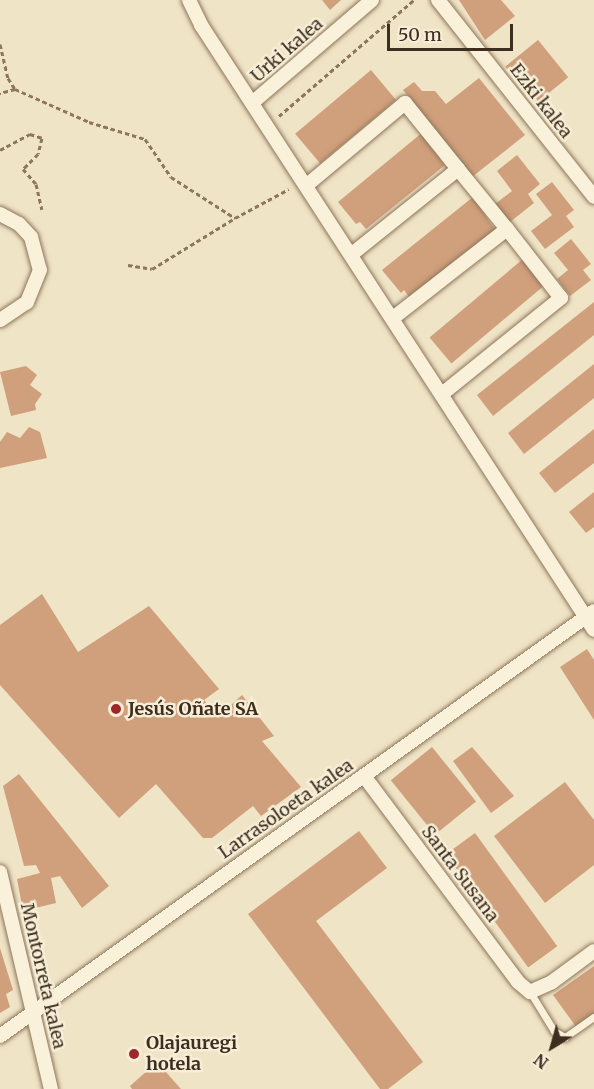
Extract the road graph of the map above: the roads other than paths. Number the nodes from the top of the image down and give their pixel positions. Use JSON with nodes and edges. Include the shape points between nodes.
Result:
{"nodes":[{"id":1,"x":189,"y":0,"type":"edge"},
{"id":2,"x":372,"y":0,"type":"edge"},
{"id":3,"x":438,"y":0,"type":"edge"},
{"id":4,"x":252,"y":103,"type":"junction"},
{"id":5,"x":458,"y":170,"type":"junction"},
{"id":6,"x":306,"y":182,"type":"junction"},
{"id":7,"x":594,"y":197,"type":"edge"},
{"id":8,"x":0,"y":214,"type":"edge"},
{"id":9,"x":507,"y":229,"type":"junction"},
{"id":10,"x":352,"y":254,"type":"junction"},
{"id":11,"x":393,"y":318,"type":"junction"},
{"id":12,"x":0,"y":320,"type":"edge"},
{"id":13,"x":442,"y":394,"type":"junction"},
{"id":14,"x":590,"y":614,"type":"edge"},
{"id":15,"x":594,"y":630,"type":"edge"},
{"id":16,"x":364,"y":776,"type":"junction"},
{"id":17,"x":0,"y":872,"type":"edge"},
{"id":18,"x":594,"y":951,"type":"edge"},
{"id":19,"x":530,"y":992,"type":"junction"},
{"id":20,"x":32,"y":1016,"type":"junction"},
{"id":21,"x":594,"y":1017,"type":"edge"},
{"id":22,"x":0,"y":1036,"type":"edge"},
{"id":23,"x":51,"y":1089,"type":"edge"}],
"edges":[{"from":1,"to":4,"type":"street"},
{"from":2,"to":4,"type":"street","name":"Urki kalea"},
{"from":3,"to":7,"type":"street","name":"Ezki kalea"},
{"from":4,"to":6,"type":"street"},
{"from":5,"to":6,"type":"street","via":[[405,103]]},
{"from":5,"to":9,"type":"street"},
{"from":5,"to":10,"type":"street"},
{"from":6,"to":10,"type":"street"},
{"from":8,"to":12,"type":"street","via":[[19,224],[31,237],[40,270],[27,302]]},
{"from":9,"to":11,"type":"street"},
{"from":9,"to":13,"type":"street","via":[[561,298]]},
{"from":10,"to":11,"type":"street"},
{"from":11,"to":13,"type":"street"},
{"from":13,"to":14,"type":"street"},
{"from":14,"to":15,"type":"street"},
{"from":14,"to":16,"type":"street","name":"Larrasoloeta kalea"},
{"from":16,"to":19,"type":"street","name":"Santa Susana","via":[[518,982]]},
{"from":16,"to":20,"type":"street","name":"Larrasoloeta kalea","via":[[130,941]]},
{"from":17,"to":20,"type":"street","name":"Montorreta kalea"},
{"from":18,"to":19,"type":"street","via":[[552,982]]},
{"from":19,"to":21,"type":"lane","via":[[554,1031],[565,1037]]},
{"from":20,"to":22,"type":"street","name":"Larrasoloeta kalea"},
{"from":20,"to":23,"type":"street","name":"Montorreta kalea"}]}
